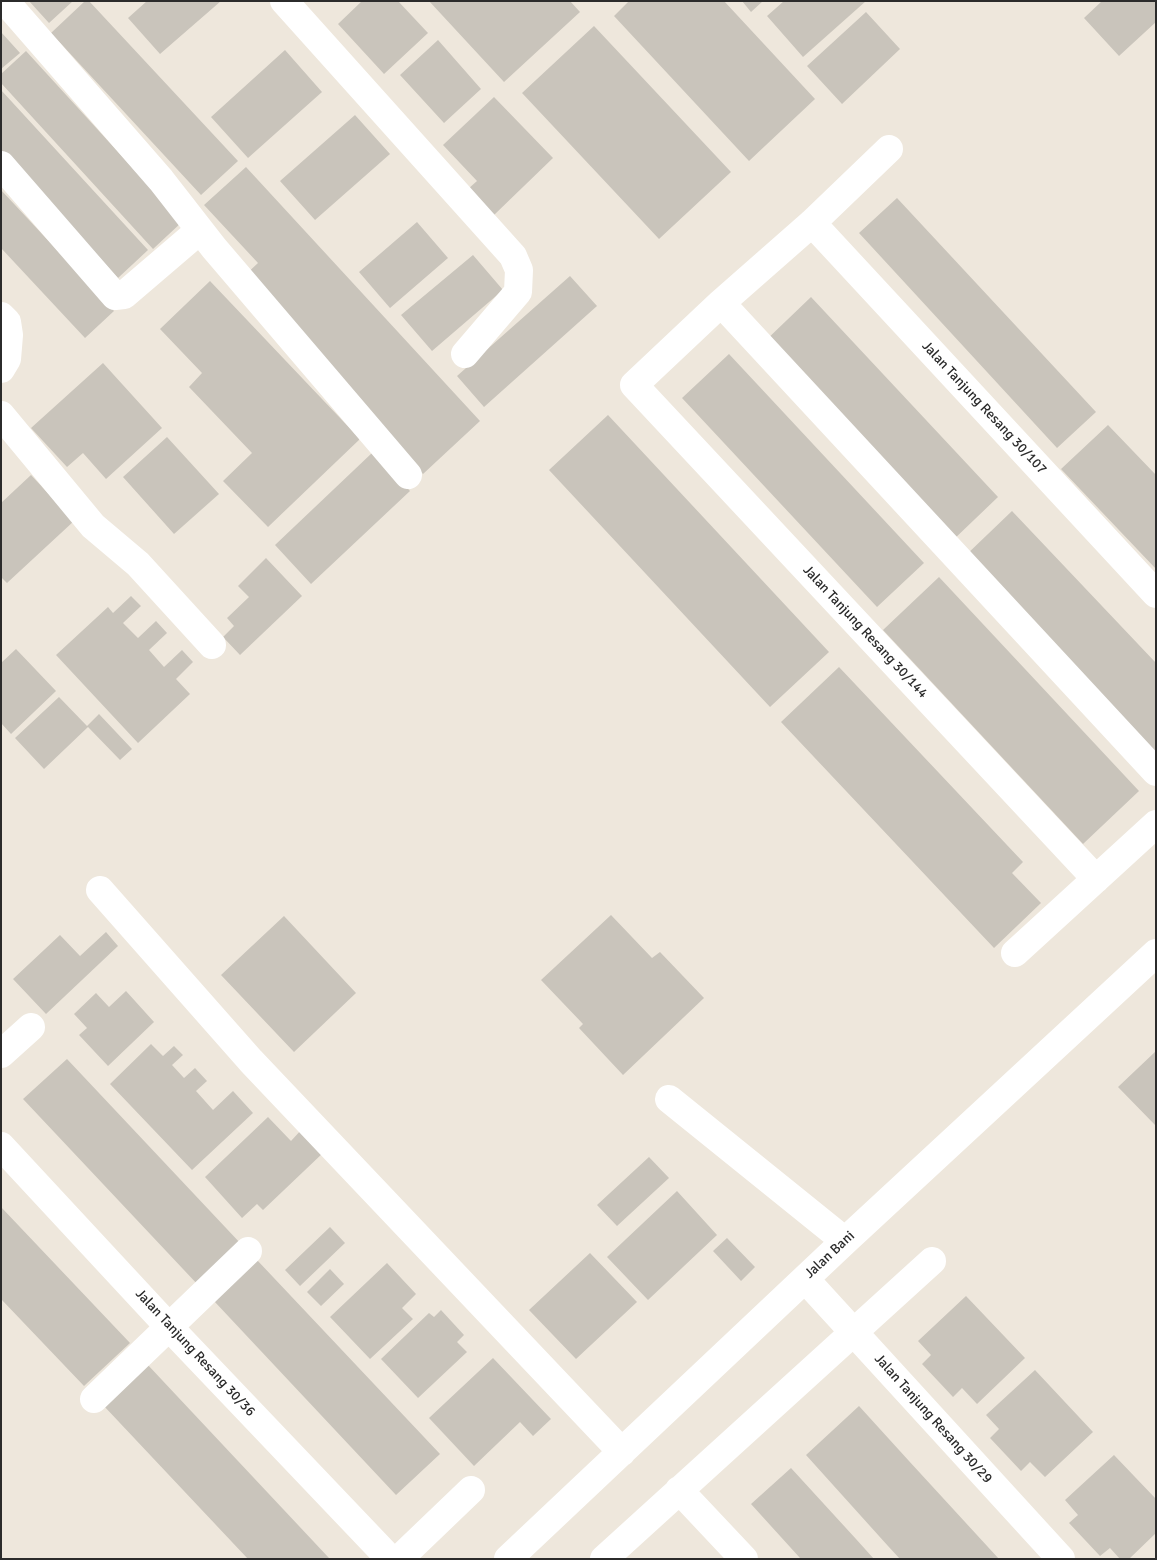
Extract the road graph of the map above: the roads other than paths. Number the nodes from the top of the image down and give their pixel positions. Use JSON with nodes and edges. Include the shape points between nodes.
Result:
{"nodes":[{"id":1,"x":5,"y":1,"type":"edge"},
{"id":2,"x":284,"y":1,"type":"edge"},
{"id":3,"x":889,"y":149,"type":"dead end"},
{"id":4,"x":1,"y":165,"type":"edge"},
{"id":5,"x":812,"y":223,"type":"junction"},
{"id":6,"x":200,"y":230,"type":"junction"},
{"id":7,"x":720,"y":303,"type":"junction"},
{"id":8,"x":1,"y":316,"type":"edge"},
{"id":9,"x":465,"y":354,"type":"dead end"},
{"id":10,"x":1,"y":368,"type":"edge"},
{"id":11,"x":1,"y":415,"type":"edge"},
{"id":12,"x":408,"y":475,"type":"dead end"},
{"id":13,"x":1156,"y":594,"type":"edge"},
{"id":14,"x":212,"y":645,"type":"dead end"},
{"id":15,"x":1156,"y":772,"type":"edge"},
{"id":16,"x":1156,"y":824,"type":"edge"},
{"id":17,"x":1096,"y":879,"type":"junction"},
{"id":18,"x":100,"y":890,"type":"dead end"},
{"id":19,"x":1016,"y":953,"type":"dead end"},
{"id":20,"x":1153,"y":960,"type":"edge"},
{"id":21,"x":31,"y":1027,"type":"dead end"},
{"id":22,"x":1,"y":1054,"type":"edge"},
{"id":23,"x":669,"y":1099,"type":"dead end"},
{"id":24,"x":1,"y":1146,"type":"edge"},
{"id":25,"x":845,"y":1241,"type":"junction"},
{"id":26,"x":248,"y":1251,"type":"dead end"},
{"id":27,"x":932,"y":1261,"type":"dead end"},
{"id":28,"x":805,"y":1279,"type":"junction"},
{"id":29,"x":169,"y":1327,"type":"junction"},
{"id":30,"x":853,"y":1332,"type":"junction"},
{"id":31,"x":94,"y":1399,"type":"dead end"},
{"id":32,"x":622,"y":1452,"type":"junction"},
{"id":33,"x":471,"y":1490,"type":"dead end"},
{"id":34,"x":680,"y":1490,"type":"junction"},
{"id":35,"x":390,"y":1559,"type":"edge"},
{"id":36,"x":398,"y":1559,"type":"edge"},
{"id":37,"x":508,"y":1559,"type":"edge"},
{"id":38,"x":604,"y":1559,"type":"edge"},
{"id":39,"x":744,"y":1559,"type":"edge"},
{"id":40,"x":1061,"y":1559,"type":"edge"}],
"edges":[{"from":1,"to":6,"type":"street"},
{"from":2,"to":9,"type":"street","via":[[513,256],[519,270],[518,292]]},
{"from":3,"to":5,"type":"street"},
{"from":4,"to":6,"type":"street","via":[[115,296],[124,295]]},
{"from":5,"to":7,"type":"street"},
{"from":5,"to":13,"type":"street","name":"Jalan Tanjung Resang 30/107"},
{"from":6,"to":12,"type":"street"},
{"from":7,"to":15,"type":"street"},
{"from":7,"to":17,"type":"street","name":"Jalan Tanjung Resang 30/144","via":[[634,385]]},
{"from":8,"to":10,"type":"street","via":[[7,322],[9,335],[7,360]]},
{"from":11,"to":14,"type":"street","via":[[93,526],[138,564]]},
{"from":16,"to":17,"type":"street"},
{"from":17,"to":19,"type":"street"},
{"from":18,"to":32,"type":"street","via":[[250,1061]]},
{"from":20,"to":25,"type":"street","name":"Jalan Bani"},
{"from":21,"to":22,"type":"street"},
{"from":23,"to":25,"type":"street"},
{"from":24,"to":29,"type":"street","name":"Jalan Tanjung Resang 30/36"},
{"from":25,"to":28,"type":"street","name":"Jalan Bani"},
{"from":26,"to":29,"type":"street"},
{"from":27,"to":30,"type":"street"},
{"from":28,"to":30,"type":"street","name":"Jalan Tanjung Resang 30/29"},
{"from":28,"to":32,"type":"street","name":"Jalan Bani"},
{"from":29,"to":31,"type":"street"},
{"from":29,"to":35,"type":"street","name":"Jalan Tanjung Resang 30/36"},
{"from":30,"to":34,"type":"street"},
{"from":30,"to":40,"type":"street","name":"Jalan Tanjung Resang 30/29"},
{"from":32,"to":37,"type":"street","name":"Jalan Bani"},
{"from":33,"to":36,"type":"street"},
{"from":34,"to":38,"type":"street"},
{"from":34,"to":39,"type":"street"}]}
